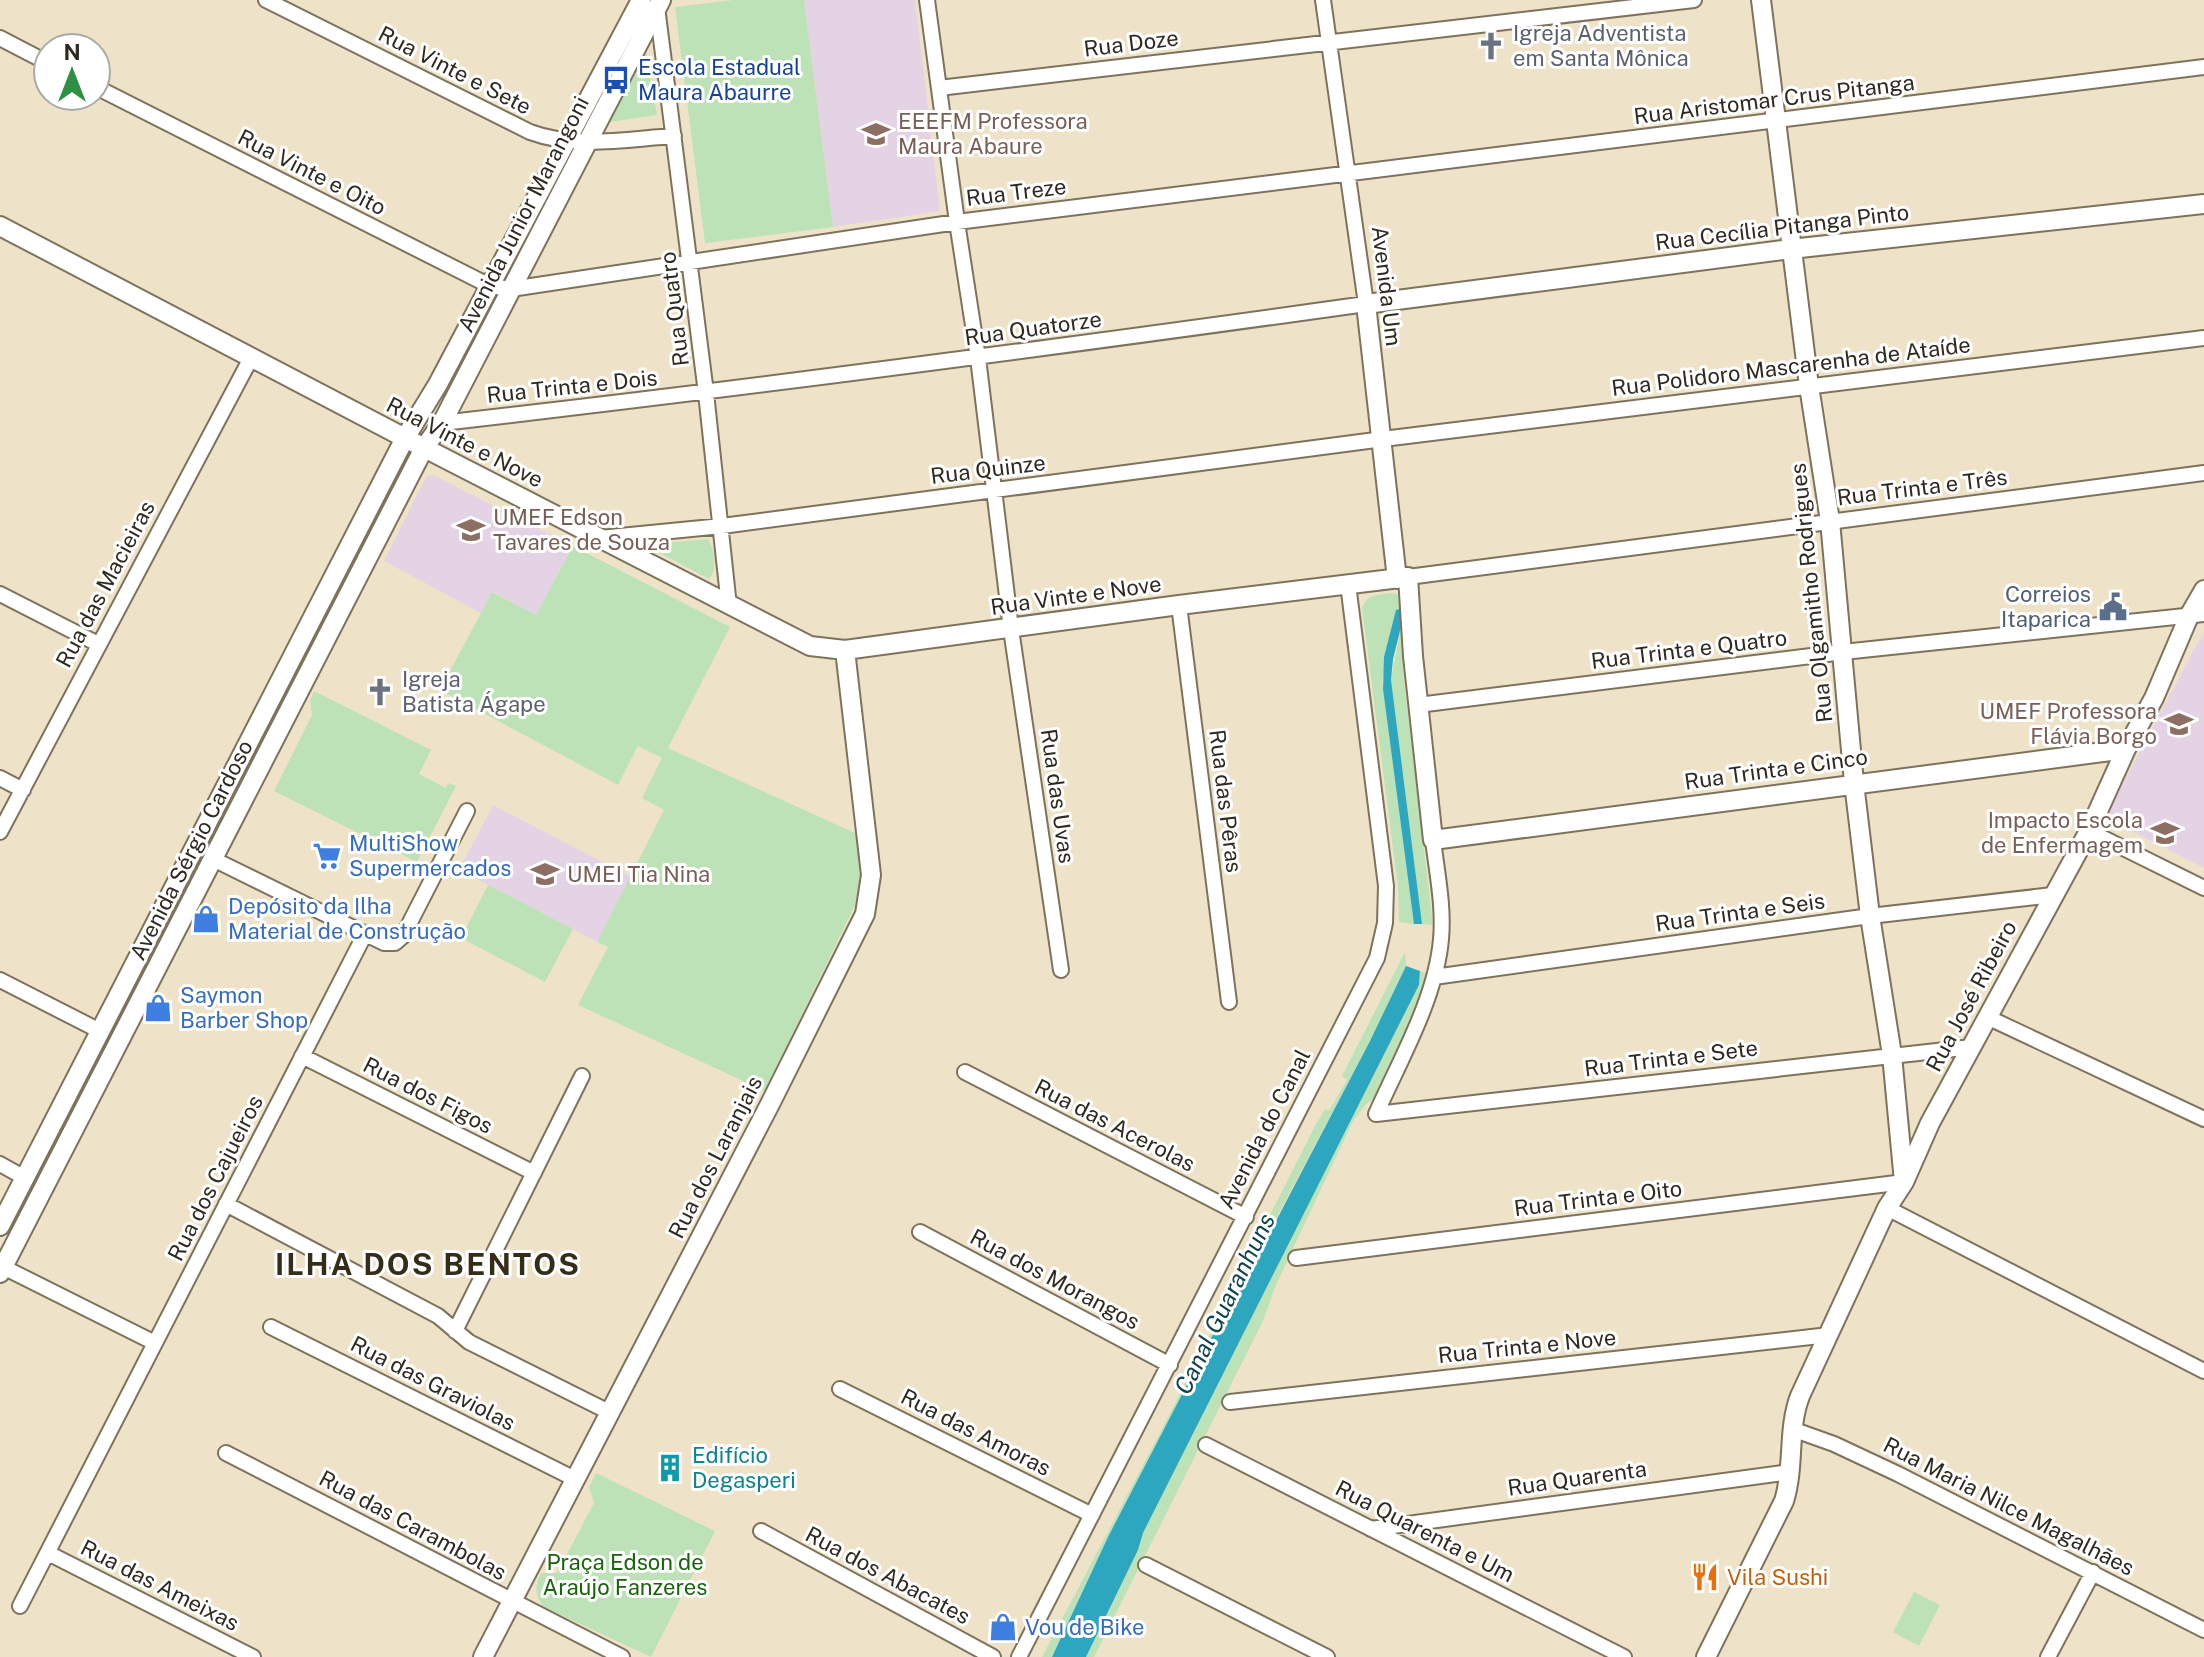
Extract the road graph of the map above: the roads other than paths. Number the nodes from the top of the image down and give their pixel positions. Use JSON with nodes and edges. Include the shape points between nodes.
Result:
{"nodes":[{"id":1,"x":266,"y":0,"type":"edge"},
{"id":2,"x":927,"y":0,"type":"edge"},
{"id":3,"x":1323,"y":0,"type":"edge"},
{"id":4,"x":1694,"y":0,"type":"edge"},
{"id":5,"x":1761,"y":0,"type":"edge"},
{"id":6,"x":644,"y":3,"type":"edge"},
{"id":7,"x":0,"y":38,"type":"edge"},
{"id":8,"x":1329,"y":42,"type":"junction"},
{"id":9,"x":32,"y":55,"type":"edge"},
{"id":10,"x":2204,"y":67,"type":"edge"},
{"id":11,"x":939,"y":88,"type":"junction"},
{"id":12,"x":112,"y":95,"type":"edge"},
{"id":13,"x":1778,"y":122,"type":"junction"},
{"id":14,"x":674,"y":136,"type":"junction"},
{"id":15,"x":567,"y":142,"type":"junction"},
{"id":16,"x":587,"y":142,"type":"junction"},
{"id":17,"x":1348,"y":172,"type":"junction"},
{"id":18,"x":2204,"y":204,"type":"edge"},
{"id":19,"x":957,"y":222,"type":"junction"},
{"id":20,"x":0,"y":226,"type":"edge"},
{"id":21,"x":1791,"y":249,"type":"junction"},
{"id":22,"x":690,"y":260,"type":"junction"},
{"id":23,"x":490,"y":286,"type":"junction"},
{"id":24,"x":511,"y":289,"type":"junction"},
{"id":25,"x":1366,"y":304,"type":"junction"},
{"id":26,"x":2204,"y":338,"type":"edge"},
{"id":27,"x":251,"y":358,"type":"junction"},
{"id":28,"x":978,"y":358,"type":"junction"},
{"id":29,"x":1809,"y":386,"type":"junction"},
{"id":30,"x":706,"y":393,"type":"junction"},
{"id":31,"x":442,"y":423,"type":"junction"},
{"id":32,"x":405,"y":438,"type":"junction"},
{"id":33,"x":1383,"y":439,"type":"junction"},
{"id":34,"x":424,"y":448,"type":"junction"},
{"id":35,"x":2204,"y":473,"type":"edge"},
{"id":36,"x":994,"y":490,"type":"junction"},
{"id":37,"x":1830,"y":521,"type":"junction"},
{"id":38,"x":722,"y":526,"type":"junction"},
{"id":39,"x":599,"y":538,"type":"junction"},
{"id":40,"x":1403,"y":578,"type":"junction"},
{"id":41,"x":1348,"y":584,"type":"junction"},
{"id":42,"x":2204,"y":590,"type":"edge"},
{"id":43,"x":0,"y":594,"type":"edge"},
{"id":44,"x":1179,"y":605,"type":"junction"},
{"id":45,"x":729,"y":606,"type":"junction"},
{"id":46,"x":2197,"y":615,"type":"edge"},
{"id":47,"x":1011,"y":629,"type":"junction"},
{"id":48,"x":98,"y":644,"type":"junction"},
{"id":49,"x":298,"y":646,"type":"junction"},
{"id":50,"x":845,"y":650,"type":"junction"},
{"id":51,"x":1843,"y":652,"type":"junction"},
{"id":52,"x":317,"y":656,"type":"junction"},
{"id":53,"x":1418,"y":705,"type":"junction"},
{"id":54,"x":266,"y":709,"type":"junction"},
{"id":55,"x":285,"y":719,"type":"junction"},
{"id":56,"x":2126,"y":749,"type":"junction"},
{"id":57,"x":0,"y":778,"type":"edge"},
{"id":58,"x":1854,"y":783,"type":"junction"},
{"id":59,"x":23,"y":790,"type":"junction"},
{"id":60,"x":467,"y":811,"type":"dead end"},
{"id":61,"x":2089,"y":831,"type":"junction"},
{"id":62,"x":0,"y":832,"type":"edge"},
{"id":63,"x":1433,"y":840,"type":"junction"},
{"id":64,"x":194,"y":849,"type":"junction"},
{"id":65,"x":213,"y":859,"type":"junction"},
{"id":66,"x":2204,"y":888,"type":"edge"},
{"id":67,"x":2053,"y":895,"type":"junction"},
{"id":68,"x":160,"y":914,"type":"junction"},
{"id":69,"x":1870,"y":916,"type":"junction"},
{"id":70,"x":179,"y":924,"type":"junction"},
{"id":71,"x":365,"y":934,"type":"junction"},
{"id":72,"x":1061,"y":970,"type":"dead end"},
{"id":73,"x":1434,"y":977,"type":"junction"},
{"id":74,"x":0,"y":980,"type":"edge"},
{"id":75,"x":1229,"y":1002,"type":"dead end"},
{"id":76,"x":1987,"y":1017,"type":"junction"},
{"id":77,"x":100,"y":1031,"type":"junction"},
{"id":78,"x":119,"y":1042,"type":"junction"},
{"id":79,"x":1972,"y":1047,"type":"junction"},
{"id":80,"x":1892,"y":1055,"type":"junction"},
{"id":81,"x":302,"y":1056,"type":"junction"},
{"id":82,"x":965,"y":1072,"type":"dead end"},
{"id":83,"x":582,"y":1076,"type":"dead end"},
{"id":84,"x":62,"y":1105,"type":"junction"},
{"id":85,"x":81,"y":1115,"type":"junction"},
{"id":86,"x":2204,"y":1119,"type":"edge"},
{"id":87,"x":0,"y":1164,"type":"edge"},
{"id":88,"x":534,"y":1173,"type":"junction"},
{"id":89,"x":25,"y":1178,"type":"junction"},
{"id":90,"x":1904,"y":1182,"type":"junction"},
{"id":91,"x":44,"y":1188,"type":"junction"},
{"id":92,"x":226,"y":1204,"type":"junction"},
{"id":93,"x":1887,"y":1208,"type":"junction"},
{"id":94,"x":1246,"y":1217,"type":"junction"},
{"id":95,"x":0,"y":1226,"type":"edge"},
{"id":96,"x":920,"y":1232,"type":"dead end"},
{"id":97,"x":1296,"y":1258,"type":"dead end"},
{"id":98,"x":1,"y":1269,"type":"edge"},
{"id":99,"x":271,"y":1327,"type":"dead end"},
{"id":100,"x":455,"y":1331,"type":"junction"},
{"id":101,"x":1829,"y":1335,"type":"junction"},
{"id":102,"x":155,"y":1343,"type":"junction"},
{"id":103,"x":1170,"y":1365,"type":"junction"},
{"id":104,"x":2204,"y":1371,"type":"edge"},
{"id":105,"x":840,"y":1389,"type":"dead end"},
{"id":106,"x":1230,"y":1402,"type":"dead end"},
{"id":107,"x":609,"y":1412,"type":"junction"},
{"id":108,"x":1792,"y":1429,"type":"junction"},
{"id":109,"x":1206,"y":1445,"type":"dead end"},
{"id":110,"x":226,"y":1453,"type":"dead end"},
{"id":111,"x":1790,"y":1472,"type":"junction"},
{"id":112,"x":575,"y":1479,"type":"junction"},
{"id":113,"x":1092,"y":1515,"type":"junction"},
{"id":114,"x":1370,"y":1529,"type":"junction"},
{"id":115,"x":761,"y":1531,"type":"dead end"},
{"id":116,"x":48,"y":1553,"type":"junction"},
{"id":117,"x":1146,"y":1565,"type":"dead end"},
{"id":118,"x":2093,"y":1572,"type":"junction"},
{"id":119,"x":511,"y":1601,"type":"junction"},
{"id":120,"x":20,"y":1606,"type":"dead end"},
{"id":121,"x":2204,"y":1630,"type":"edge"},
{"id":122,"x":224,"y":1642,"type":"junction"},
{"id":123,"x":216,"y":1657,"type":"edge"},
{"id":124,"x":253,"y":1657,"type":"edge"},
{"id":125,"x":483,"y":1657,"type":"edge"},
{"id":126,"x":622,"y":1657,"type":"edge"},
{"id":127,"x":993,"y":1657,"type":"edge"},
{"id":128,"x":1019,"y":1657,"type":"edge"},
{"id":129,"x":1327,"y":1657,"type":"edge"},
{"id":130,"x":1624,"y":1657,"type":"edge"},
{"id":131,"x":1706,"y":1657,"type":"edge"},
{"id":132,"x":2048,"y":1657,"type":"edge"}],
"edges":[{"from":1,"to":15,"type":"street","name":"Rua Vinte e Sete","via":[[530,132]]},
{"from":2,"to":11,"type":"street","name":"Rua das Uvas"},
{"from":3,"to":8,"type":"street","name":"Avenida Um"},
{"from":4,"to":8,"type":"street","name":"Rua Doze"},
{"from":5,"to":13,"type":"street","name":"Rua Olgamitho Rodrigues"},
{"from":6,"to":14,"type":"street","name":"Rua Quatro"},
{"from":6,"to":15,"type":"street","name":"Avenida Junior Marangoni"},
{"from":6,"to":16,"type":"street","name":"Avenida Junior Marangoni"},
{"from":7,"to":9,"type":"street"},
{"from":8,"to":11,"type":"street","name":"Rua Doze"},
{"from":8,"to":17,"type":"street","name":"Avenida Um"},
{"from":10,"to":13,"type":"street","name":"Rua Aristomar Crus Pitanga"},
{"from":11,"to":19,"type":"street","name":"Rua das Uvas"},
{"from":12,"to":23,"type":"street","name":"Rua Vinte e Oito"},
{"from":13,"to":17,"type":"street","name":"Rua Aristomar Crus Pitanga"},
{"from":13,"to":21,"type":"street","name":"Rua Olgamitho Rodrigues"},
{"from":14,"to":16,"type":"street","name":"Rua Vinte e Sete"},
{"from":14,"to":22,"type":"street","name":"Rua Quatro"},
{"from":15,"to":16,"type":"street","name":"Rua Vinte e Sete"},
{"from":15,"to":23,"type":"street","name":"Avenida Junior Marangoni"},
{"from":16,"to":24,"type":"street","name":"Avenida Junior Marangoni"},
{"from":17,"to":19,"type":"street","name":"Rua Treze"},
{"from":17,"to":25,"type":"street","name":"Avenida Um"},
{"from":18,"to":21,"type":"street","name":"Rua Cecília Pitanga Pinto"},
{"from":19,"to":22,"type":"street","name":"Rua Treze"},
{"from":19,"to":28,"type":"street","name":"Rua das Uvas"},
{"from":20,"to":27,"type":"street","name":"Rua Vinte e Nove"},
{"from":21,"to":25,"type":"street","name":"Rua Cecília Pitanga Pinto"},
{"from":21,"to":29,"type":"street","name":"Rua Olgamitho Rodrigues"},
{"from":22,"to":24,"type":"street","name":"Rua Treze"},
{"from":22,"to":30,"type":"street","name":"Rua Quatro"},
{"from":23,"to":24,"type":"street","name":"Rua Vinte e Oito"},
{"from":23,"to":32,"type":"street","name":"Avenida Junior Marangoni"},
{"from":24,"to":31,"type":"street","name":"Avenida Junior Marangoni"},
{"from":25,"to":28,"type":"street","name":"Rua Quatorze"},
{"from":25,"to":33,"type":"street","name":"Avenida Um"},
{"from":26,"to":29,"type":"street","name":"Rua Polidoro Mascarenha de Ataíde"},
{"from":27,"to":32,"type":"street","name":"Rua Vinte e Nove"},
{"from":27,"to":48,"type":"street","name":"Rua das Macieiras"},
{"from":28,"to":30,"type":"street","name":"Rua Quatorze"},
{"from":28,"to":36,"type":"street","name":"Rua das Uvas"},
{"from":29,"to":33,"type":"street","name":"Rua Polidoro Mascarenha de Ataíde"},
{"from":29,"to":37,"type":"street","name":"Rua Olgamitho Rodrigues"},
{"from":30,"to":31,"type":"street","name":"Rua Trinta e Dois"},
{"from":30,"to":38,"type":"street","name":"Rua Quatro"},
{"from":31,"to":34,"type":"street","name":"Avenida Junior Marangoni"},
{"from":32,"to":34,"type":"street","name":"Rua Vinte e Nove"},
{"from":32,"to":49,"type":"street","name":"Avenida Sérgio Cardoso"},
{"from":33,"to":36,"type":"street","name":"Rua Quinze"},
{"from":33,"to":40,"type":"street","name":"Avenida Um"},
{"from":34,"to":39,"type":"street","name":"Rua Vinte e Nove"},
{"from":34,"to":52,"type":"street","name":"Avenida Sérgio Cardoso"},
{"from":35,"to":37,"type":"street","name":"Rua Trinta e Três"},
{"from":36,"to":38,"type":"street","name":"Rua Quinze"},
{"from":36,"to":47,"type":"street","name":"Rua das Uvas"},
{"from":37,"to":40,"type":"street","name":"Rua Trinta e Três"},
{"from":37,"to":51,"type":"street","name":"Rua Olgamitho Rodrigues"},
{"from":38,"to":39,"type":"street","name":"Rua Quinze"},
{"from":38,"to":45,"type":"street","name":"Rua Quatro"},
{"from":39,"to":45,"type":"street","name":"Rua Vinte e Nove"},
{"from":40,"to":41,"type":"street","name":"Rua Vinte e Nove"},
{"from":40,"to":53,"type":"street"},
{"from":41,"to":44,"type":"street","name":"Rua Vinte e Nove"},
{"from":41,"to":94,"type":"street","name":"Avenida do Canal","via":[[1386,886],[1385,923],[1371,973]]},
{"from":42,"to":46,"type":"street","name":"Rua José Ribeiro"},
{"from":43,"to":48,"type":"street"},
{"from":44,"to":47,"type":"street","name":"Rua Vinte e Nove"},
{"from":44,"to":75,"type":"street","name":"Rua das Pêras"},
{"from":45,"to":50,"type":"street","name":"Rua Vinte e Nove","via":[[810,646]]},
{"from":46,"to":51,"type":"street","name":"Rua Trinta e Quatro"},
{"from":46,"to":56,"type":"street","name":"Rua José Ribeiro"},
{"from":47,"to":50,"type":"street","name":"Rua Vinte e Nove"},
{"from":47,"to":72,"type":"street","name":"Rua das Uvas"},
{"from":48,"to":59,"type":"street","name":"Rua das Macieiras"},
{"from":49,"to":52,"type":"street"},
{"from":49,"to":54,"type":"street","name":"Avenida Sérgio Cardoso"},
{"from":50,"to":107,"type":"street","name":"Rua dos Laranjais","via":[[871,875],[869,899],[770,1104]]},
{"from":51,"to":53,"type":"street","name":"Rua Trinta e Quatro"},
{"from":51,"to":58,"type":"street","name":"Rua Olgamitho Rodrigues"},
{"from":52,"to":55,"type":"street","name":"Avenida Sérgio Cardoso"},
{"from":53,"to":63,"type":"street"},
{"from":54,"to":55,"type":"street"},
{"from":54,"to":64,"type":"street","name":"Avenida Sérgio Cardoso"},
{"from":55,"to":65,"type":"street","name":"Avenida Sérgio Cardoso"},
{"from":56,"to":58,"type":"street","name":"Rua Trinta e Cinco"},
{"from":56,"to":61,"type":"street","name":"Rua José Ribeiro"},
{"from":57,"to":59,"type":"street"},
{"from":58,"to":63,"type":"street","name":"Rua Trinta e Cinco"},
{"from":58,"to":69,"type":"street","name":"Rua Olgamitho Rodrigues"},
{"from":59,"to":62,"type":"street","name":"Rua das Macieiras"},
{"from":60,"to":71,"type":"street","via":[[399,940],[389,944]]},
{"from":61,"to":66,"type":"street"},
{"from":61,"to":67,"type":"street","name":"Rua José Ribeiro"},
{"from":63,"to":73,"type":"street","via":[[1442,921]]},
{"from":64,"to":65,"type":"street"},
{"from":64,"to":68,"type":"street","name":"Avenida Sérgio Cardoso"},
{"from":65,"to":70,"type":"street","name":"Avenida Sérgio Cardoso"},
{"from":65,"to":71,"type":"street"},
{"from":67,"to":69,"type":"street","name":"Rua Trinta e Seis"},
{"from":67,"to":76,"type":"street","name":"Rua José Ribeiro"},
{"from":68,"to":70,"type":"street"},
{"from":68,"to":77,"type":"street","name":"Avenida Sérgio Cardoso"},
{"from":69,"to":73,"type":"street","name":"Rua Trinta e Seis"},
{"from":69,"to":80,"type":"street","name":"Rua Olgamitho Rodrigues"},
{"from":70,"to":78,"type":"street","name":"Avenida Sérgio Cardoso"},
{"from":71,"to":81,"type":"street","name":"Rua dos Cajueiros"},
{"from":73,"to":80,"type":"street","name":"Rua Trinta e Sete","via":[[1376,1114]]},
{"from":74,"to":77,"type":"street"},
{"from":76,"to":79,"type":"street","name":"Rua José Ribeiro"},
{"from":76,"to":86,"type":"street"},
{"from":77,"to":78,"type":"street"},
{"from":77,"to":84,"type":"street","name":"Avenida Sérgio Cardoso"},
{"from":78,"to":85,"type":"street","name":"Avenida Sérgio Cardoso"},
{"from":79,"to":80,"type":"street","name":"Rua Trinta e Sete"},
{"from":79,"to":90,"type":"street","name":"Rua José Ribeiro"},
{"from":80,"to":90,"type":"street","name":"Rua Olgamitho Rodrigues"},
{"from":81,"to":88,"type":"street","name":"Rua dos Figos"},
{"from":81,"to":92,"type":"street","name":"Rua dos Cajueiros"},
{"from":82,"to":94,"type":"street","name":"Rua das Acerolas"},
{"from":83,"to":88,"type":"street"},
{"from":84,"to":85,"type":"street"},
{"from":84,"to":89,"type":"street","name":"Avenida Sérgio Cardoso"},
{"from":85,"to":91,"type":"street","name":"Avenida Sérgio Cardoso"},
{"from":87,"to":89,"type":"street"},
{"from":88,"to":100,"type":"street"},
{"from":89,"to":91,"type":"street"},
{"from":89,"to":95,"type":"street","name":"Avenida Sérgio Cardoso"},
{"from":90,"to":93,"type":"street","name":"Rua José Ribeiro"},
{"from":90,"to":97,"type":"street","name":"Rua Trinta e Oito"},
{"from":91,"to":98,"type":"street","name":"Avenida Sérgio Cardoso"},
{"from":92,"to":100,"type":"street","via":[[438,1316]]},
{"from":92,"to":102,"type":"street","name":"Rua dos Cajueiros"},
{"from":93,"to":101,"type":"street","name":"Rua José Ribeiro"},
{"from":93,"to":104,"type":"street"},
{"from":94,"to":103,"type":"street","name":"Avenida do Canal"},
{"from":96,"to":103,"type":"street","name":"Rua dos Morangos"},
{"from":98,"to":102,"type":"street"},
{"from":99,"to":112,"type":"street","name":"Rua das Graviolas"},
{"from":100,"to":107,"type":"street"},
{"from":101,"to":106,"type":"street","name":"Rua Trinta e Nove"},
{"from":101,"to":108,"type":"street","name":"Rua José Ribeiro","via":[[1800,1396]]},
{"from":102,"to":116,"type":"street","name":"Rua dos Cajueiros"},
{"from":103,"to":113,"type":"street","name":"Avenida do Canal"},
{"from":105,"to":113,"type":"street","name":"Rua das Amoras"},
{"from":107,"to":112,"type":"street","name":"Rua dos Laranjais"},
{"from":108,"to":111,"type":"street","name":"Rua José Ribeiro"},
{"from":108,"to":118,"type":"street","name":"Rua Maria Nilce Magalhães","via":[[1847,1450]]},
{"from":109,"to":114,"type":"street","name":"Rua Quarenta e Um"},
{"from":110,"to":119,"type":"street","name":"Rua das Carambolas"},
{"from":111,"to":114,"type":"street","name":"Rua Quarenta"},
{"from":111,"to":131,"type":"street","name":"Rua José Ribeiro","via":[[1784,1501]]},
{"from":112,"to":119,"type":"street","name":"Rua dos Laranjais"},
{"from":113,"to":128,"type":"street","name":"Avenida do Canal"},
{"from":114,"to":130,"type":"street","name":"Rua Quarenta e Um"},
{"from":115,"to":127,"type":"street","name":"Rua dos Abacates"},
{"from":116,"to":120,"type":"street","name":"Rua dos Cajueiros"},
{"from":116,"to":122,"type":"street","name":"Rua das Ameixas"},
{"from":117,"to":129,"type":"street"},
{"from":118,"to":121,"type":"street","name":"Rua Maria Nilce Magalhães"},
{"from":118,"to":132,"type":"street"},
{"from":119,"to":125,"type":"street","name":"Rua dos Laranjais"},
{"from":119,"to":126,"type":"street","name":"Rua das Carambolas"},
{"from":122,"to":123,"type":"street"},
{"from":122,"to":124,"type":"street","name":"Rua das Ameixas"}]}
